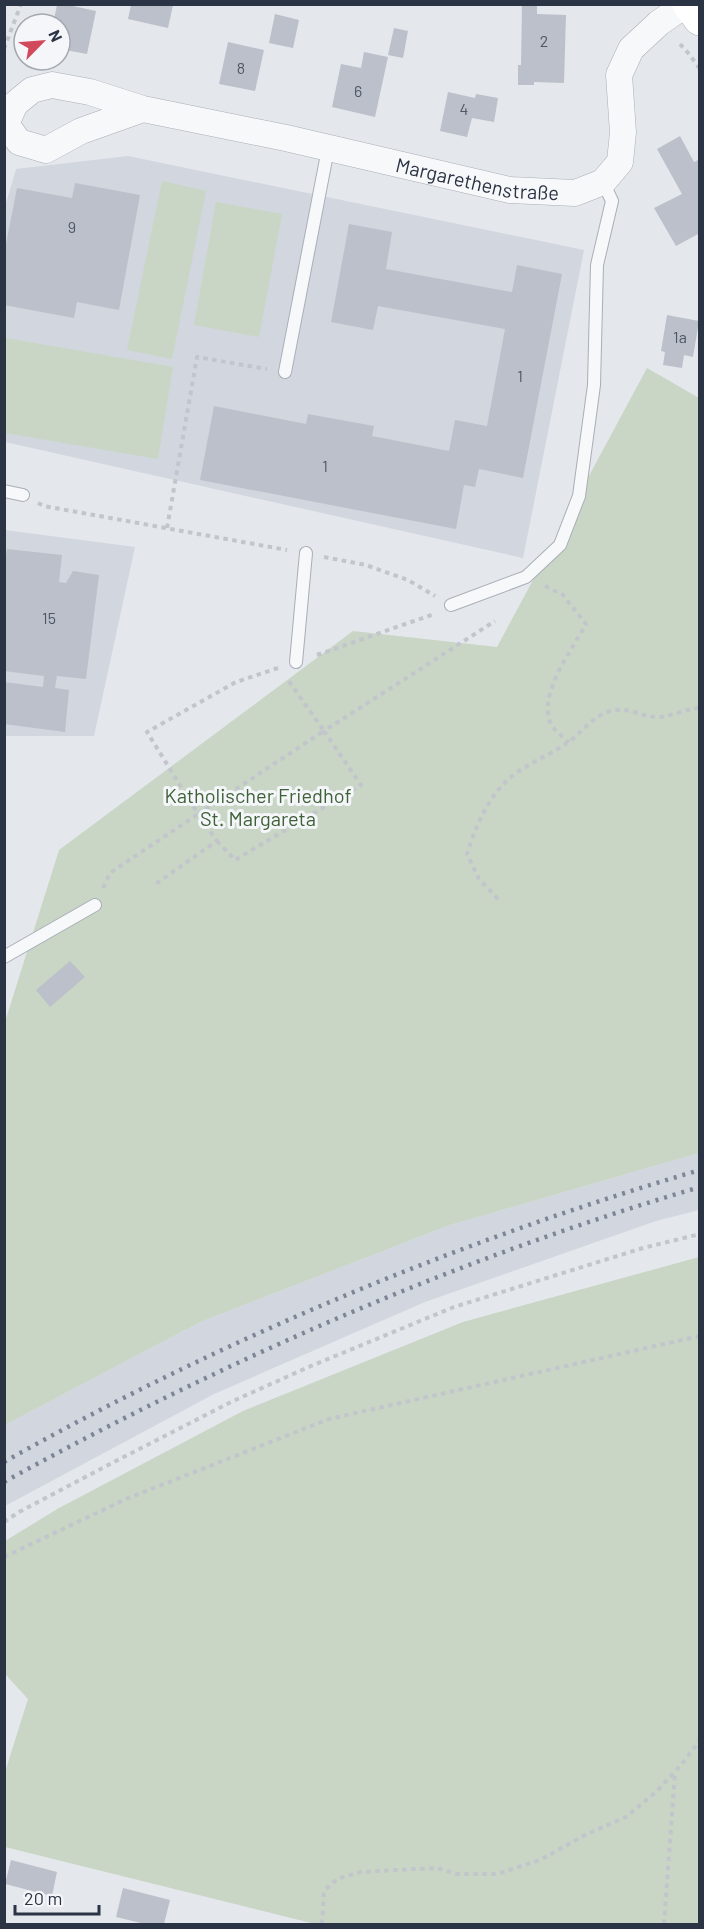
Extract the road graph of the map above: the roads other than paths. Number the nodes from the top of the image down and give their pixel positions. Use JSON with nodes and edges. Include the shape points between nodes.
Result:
{"nodes":[{"id":1,"x":688,"y":4,"type":"edge"},
{"id":2,"x":699,"y":19,"type":"edge"},
{"id":3,"x":143,"y":109,"type":"junction"},
{"id":4,"x":5,"y":127,"type":"edge"},
{"id":5,"x":328,"y":148,"type":"junction"},
{"id":6,"x":603,"y":182,"type":"junction"},
{"id":7,"x":285,"y":372,"type":"dead end"},
{"id":8,"x":4,"y":491,"type":"edge"},
{"id":9,"x":23,"y":495,"type":"road end"},
{"id":10,"x":306,"y":553,"type":"road end"},
{"id":11,"x":451,"y":605,"type":"road end"},
{"id":12,"x":296,"y":662,"type":"road end"},
{"id":13,"x":95,"y":905,"type":"road end"},
{"id":14,"x":4,"y":957,"type":"edge"}],
"edges":[{"from":1,"to":2,"type":"main road"},
{"from":1,"to":6,"type":"street","via":[[659,23],[631,49],[619,75],[623,132],[620,162]]},
{"from":3,"to":4,"type":"street","name":"Margarethenstraße","via":[[81,131],[46,150],[19,142]]},
{"from":3,"to":4,"type":"street","name":"Margarethenstraße","via":[[52,84],[32,90],[15,104]]},
{"from":3,"to":5,"type":"street","name":"Margarethenstraße"},
{"from":5,"to":6,"type":"street","name":"Margarethenstraße","via":[[510,190],[575,193]]},
{"from":5,"to":7,"type":"lane"},
{"from":6,"to":11,"type":"lane","via":[[612,201],[597,265],[594,385],[579,496],[560,545],[525,577]]},
{"from":8,"to":9,"type":"lane"},
{"from":10,"to":12,"type":"lane"},
{"from":13,"to":14,"type":"lane"}]}
